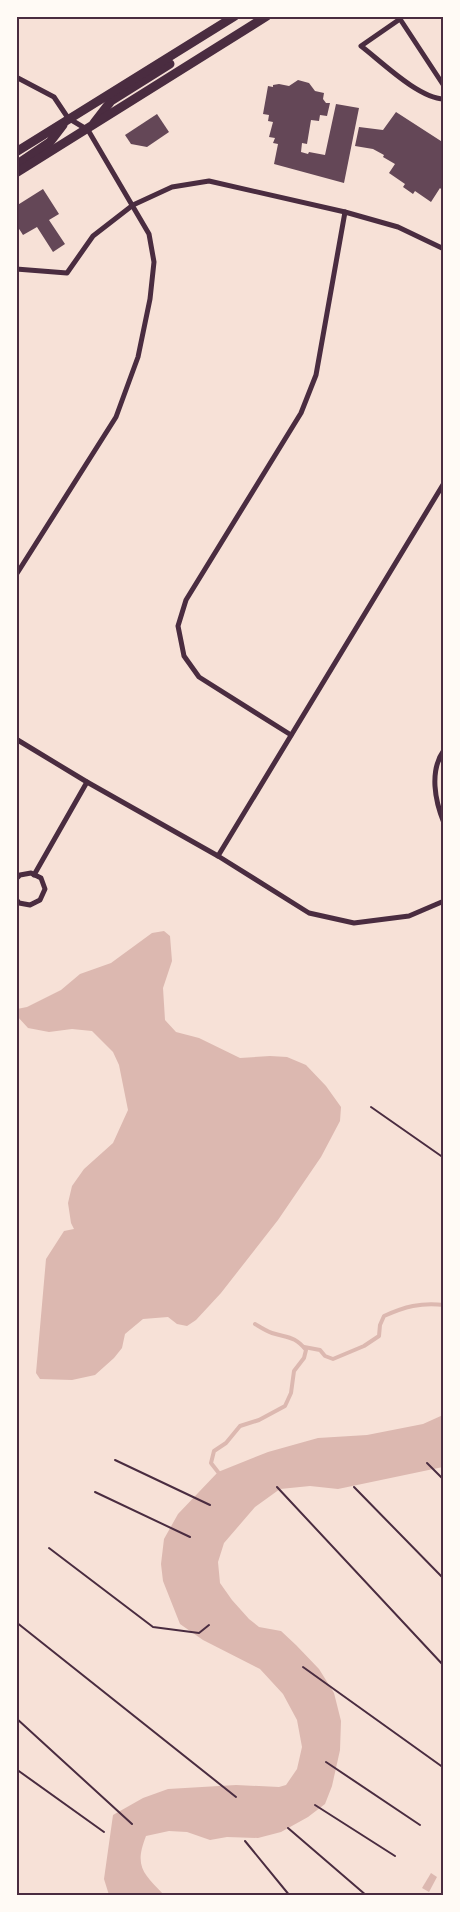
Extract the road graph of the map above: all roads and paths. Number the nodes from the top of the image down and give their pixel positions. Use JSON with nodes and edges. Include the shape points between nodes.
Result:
{"nodes":[{"id":1,"x":236,"y":16,"type":"edge"},
{"id":2,"x":267,"y":16,"type":"edge"},
{"id":3,"x":401,"y":17,"type":"edge"},
{"id":4,"x":196,"y":40,"type":"junction"},
{"id":5,"x":16,"y":77,"type":"edge"},
{"id":6,"x":444,"y":86,"type":"edge"},
{"id":7,"x":444,"y":99,"type":"edge"},
{"id":8,"x":68,"y":118,"type":"junction"},
{"id":9,"x":88,"y":130,"type":"junction"},
{"id":10,"x":16,"y":152,"type":"edge"},
{"id":11,"x":16,"y":165,"type":"edge"},
{"id":12,"x":16,"y":173,"type":"edge"},
{"id":13,"x":133,"y":205,"type":"junction"},
{"id":14,"x":345,"y":212,"type":"junction"},
{"id":15,"x":444,"y":249,"type":"edge"},
{"id":16,"x":16,"y":269,"type":"edge"},
{"id":17,"x":444,"y":483,"type":"edge"},
{"id":18,"x":16,"y":575,"type":"edge"},
{"id":19,"x":291,"y":735,"type":"junction"},
{"id":20,"x":16,"y":739,"type":"edge"},
{"id":21,"x":444,"y":750,"type":"edge"},
{"id":22,"x":87,"y":782,"type":"junction"},
{"id":23,"x":444,"y":823,"type":"edge"},
{"id":24,"x":218,"y":856,"type":"junction"},
{"id":25,"x":34,"y":875,"type":"junction"},
{"id":26,"x":16,"y":879,"type":"edge"},
{"id":27,"x":16,"y":899,"type":"edge"},
{"id":28,"x":444,"y":901,"type":"edge"},
{"id":29,"x":371,"y":1107,"type":"dead end"},
{"id":30,"x":444,"y":1158,"type":"edge"},
{"id":31,"x":115,"y":1460,"type":"dead end"},
{"id":32,"x":427,"y":1463,"type":"dead end"},
{"id":33,"x":444,"y":1480,"type":"edge"},
{"id":34,"x":277,"y":1487,"type":"dead end"},
{"id":35,"x":354,"y":1487,"type":"dead end"},
{"id":36,"x":94,"y":1492,"type":"dead end"},
{"id":37,"x":210,"y":1505,"type":"dead end"},
{"id":38,"x":190,"y":1537,"type":"dead end"},
{"id":39,"x":49,"y":1548,"type":"dead end"},
{"id":40,"x":444,"y":1579,"type":"edge"},
{"id":41,"x":16,"y":1623,"type":"edge"},
{"id":42,"x":209,"y":1625,"type":"dead end"},
{"id":43,"x":303,"y":1666,"type":"dead end"},
{"id":44,"x":444,"y":1666,"type":"edge"},
{"id":45,"x":16,"y":1719,"type":"edge"},
{"id":46,"x":326,"y":1762,"type":"dead end"},
{"id":47,"x":444,"y":1768,"type":"edge"},
{"id":48,"x":16,"y":1769,"type":"edge"},
{"id":49,"x":236,"y":1797,"type":"dead end"},
{"id":50,"x":315,"y":1805,"type":"dead end"},
{"id":51,"x":132,"y":1824,"type":"dead end"},
{"id":52,"x":420,"y":1826,"type":"dead end"},
{"id":53,"x":288,"y":1828,"type":"dead end"},
{"id":54,"x":104,"y":1832,"type":"dead end"},
{"id":55,"x":245,"y":1841,"type":"dead end"},
{"id":56,"x":395,"y":1856,"type":"dead end"},
{"id":57,"x":290,"y":1896,"type":"edge"},
{"id":58,"x":367,"y":1896,"type":"edge"}],
"edges":[{"from":1,"to":4,"type":"main road"},
{"from":2,"to":9,"type":"main road"},
{"from":3,"to":6,"type":"street"},
{"from":3,"to":7,"type":"street","via":[[362,46],[417,90]]},
{"from":4,"to":8,"type":"main road"},
{"from":4,"to":9,"type":"main road","via":[[179,58],[111,101]]},
{"from":5,"to":8,"type":"street","via":[[54,97]]},
{"from":8,"to":9,"type":"street"},
{"from":8,"to":10,"type":"main road"},
{"from":8,"to":11,"type":"main road","via":[[50,142]]},
{"from":9,"to":12,"type":"main road"},
{"from":9,"to":13,"type":"street"},
{"from":13,"to":14,"type":"street","via":[[172,187],[209,181]]},
{"from":13,"to":16,"type":"street","via":[[93,236],[67,273]]},
{"from":13,"to":18,"type":"street","via":[[148,234],[154,262],[138,357],[116,417]]},
{"from":14,"to":15,"type":"street","via":[[398,227]]},
{"from":14,"to":19,"type":"street","via":[[316,375],[301,413],[186,600],[178,626],[184,656],[199,677]]},
{"from":17,"to":19,"type":"street"},
{"from":19,"to":24,"type":"street"},
{"from":20,"to":22,"type":"street"},
{"from":21,"to":23,"type":"street","via":[[438,758],[434,782]]},
{"from":22,"to":24,"type":"street"},
{"from":22,"to":25,"type":"street"},
{"from":24,"to":28,"type":"street","via":[[309,913],[354,923],[409,916]]},
{"from":25,"to":26,"type":"street","via":[[20,875]]},
{"from":25,"to":27,"type":"street","via":[[41,878],[45,890],[40,900],[30,905]]},
{"from":29,"to":30,"type":"path"},
{"from":31,"to":37,"type":"path"},
{"from":32,"to":33,"type":"path"},
{"from":34,"to":44,"type":"path"},
{"from":35,"to":40,"type":"path"},
{"from":36,"to":38,"type":"path"},
{"from":39,"to":42,"type":"path","via":[[153,1627],[199,1633]]},
{"from":41,"to":49,"type":"path"},
{"from":43,"to":47,"type":"path"},
{"from":45,"to":51,"type":"path"},
{"from":46,"to":52,"type":"path"},
{"from":48,"to":54,"type":"path"},
{"from":50,"to":56,"type":"path"},
{"from":53,"to":58,"type":"path"},
{"from":55,"to":57,"type":"path"}]}
